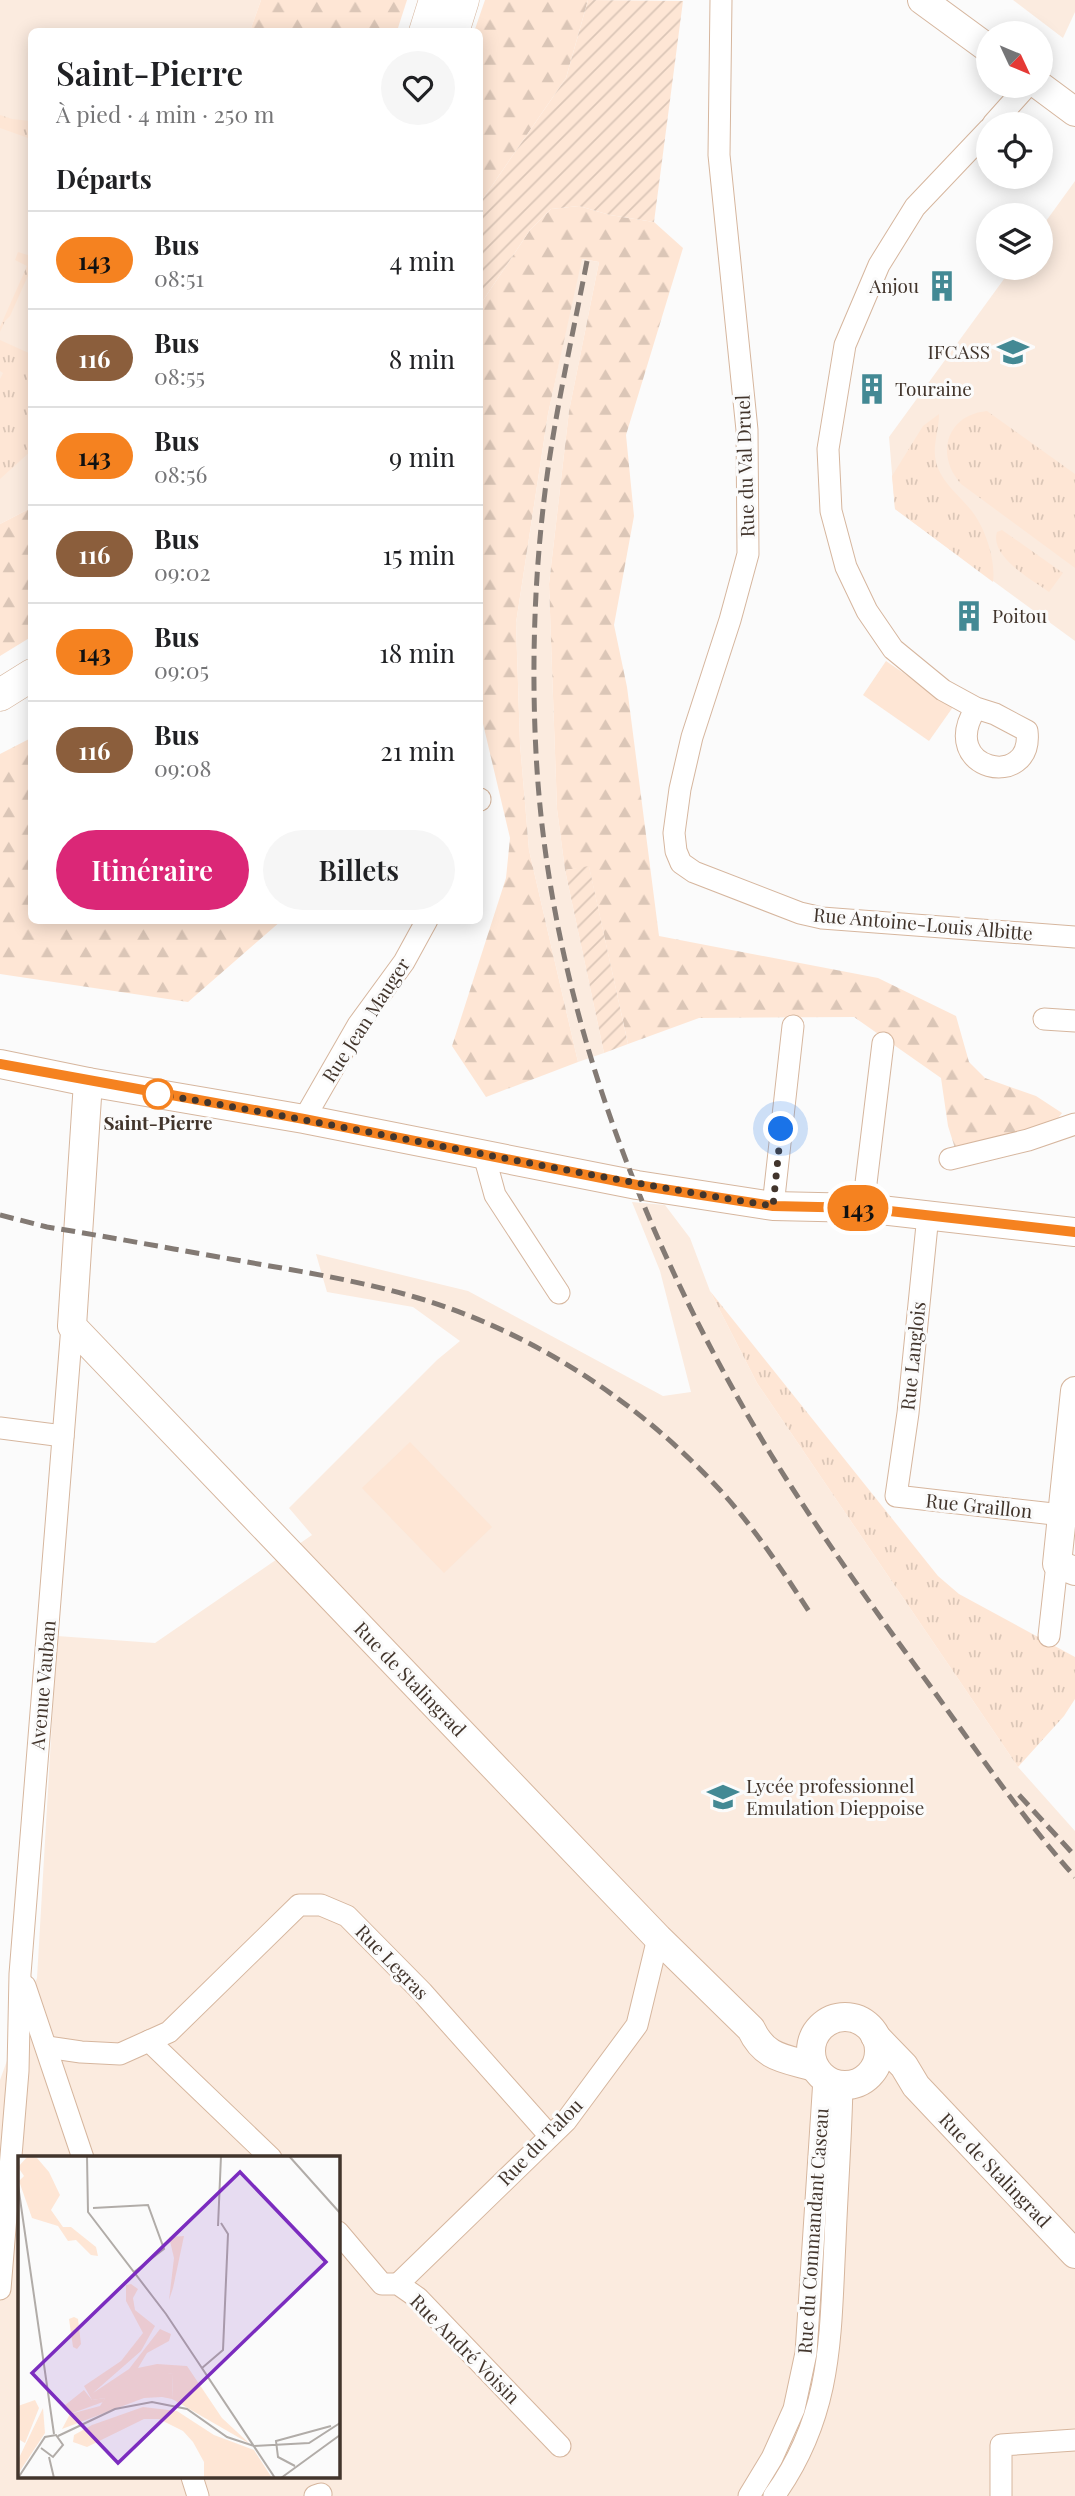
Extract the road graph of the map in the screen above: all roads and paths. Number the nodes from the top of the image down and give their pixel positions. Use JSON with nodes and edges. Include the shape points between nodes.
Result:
{"nodes":[{"id":1,"x":435,"y":0,"type":"edge"},
{"id":2,"x":463,"y":0,"type":"edge"},
{"id":3,"x":721,"y":0,"type":"edge"},
{"id":4,"x":922,"y":0,"type":"edge"},
{"id":5,"x":426,"y":28,"type":"edge"},
{"id":6,"x":454,"y":28,"type":"edge"},
{"id":7,"x":976,"y":39,"type":"edge"},
{"id":8,"x":1054,"y":96,"type":"edge"},
{"id":9,"x":1016,"y":98,"type":"edge"},
{"id":10,"x":1004,"y":112,"type":"edge"},
{"id":11,"x":1075,"y":112,"type":"edge"},
{"id":12,"x":976,"y":143,"type":"edge"},
{"id":13,"x":28,"y":678,"type":"edge"},
{"id":14,"x":28,"y":693,"type":"edge"},
{"id":15,"x":0,"y":695,"type":"edge"},
{"id":16,"x":976,"y":709,"type":"dead end"},
{"id":17,"x":0,"y":710,"type":"edge"},
{"id":18,"x":694,"y":872,"type":"joint"},
{"id":19,"x":426,"y":924,"type":"edge"},
{"id":20,"x":1075,"y":937,"type":"edge"},
{"id":21,"x":1044,"y":1019,"type":"dead end"},
{"id":22,"x":1075,"y":1021,"type":"edge"},
{"id":23,"x":793,"y":1026,"type":"dead end"},
{"id":24,"x":883,"y":1043,"type":"dead end"},
{"id":25,"x":0,"y":1064,"type":"edge"},
{"id":26,"x":88,"y":1082,"type":"junction"},
{"id":27,"x":304,"y":1119,"type":"junction"},
{"id":28,"x":1075,"y":1124,"type":"edge"},
{"id":29,"x":484,"y":1155,"type":"junction"},
{"id":30,"x":950,"y":1160,"type":"dead end"},
{"id":31,"x":773,"y":1206,"type":"junction"},
{"id":32,"x":863,"y":1208,"type":"junction"},
{"id":33,"x":928,"y":1215,"type":"junction"},
{"id":34,"x":1075,"y":1232,"type":"edge"},
{"id":35,"x":559,"y":1293,"type":"dead end"},
{"id":36,"x":72,"y":1326,"type":"junction"},
{"id":37,"x":1075,"y":1391,"type":"edge"},
{"id":38,"x":0,"y":1428,"type":"edge"},
{"id":39,"x":1073,"y":1432,"type":"edge"},
{"id":40,"x":63,"y":1436,"type":"junction"},
{"id":41,"x":896,"y":1496,"type":"joint"},
{"id":42,"x":1062,"y":1515,"type":"junction"},
{"id":43,"x":1066,"y":1567,"type":"edge"},
{"id":44,"x":1049,"y":1636,"type":"dead end"},
{"id":45,"x":658,"y":1938,"type":"junction"},
{"id":46,"x":10,"y":1973,"type":"edge"},
{"id":47,"x":751,"y":2029,"type":"junction"},
{"id":48,"x":816,"y":2033,"type":"junction"},
{"id":49,"x":875,"y":2036,"type":"junction"},
{"id":50,"x":149,"y":2041,"type":"junction"},
{"id":51,"x":47,"y":2047,"type":"junction"},
{"id":52,"x":869,"y":2075,"type":"junction"},
{"id":53,"x":827,"y":2077,"type":"junction"},
{"id":54,"x":916,"y":2086,"type":"junction"},
{"id":55,"x":550,"y":2136,"type":"junction"},
{"id":56,"x":82,"y":2156,"type":"edge"},
{"id":57,"x":269,"y":2156,"type":"edge"},
{"id":58,"x":340,"y":2234,"type":"edge"},
{"id":59,"x":1075,"y":2254,"type":"edge"},
{"id":60,"x":398,"y":2284,"type":"junction"},
{"id":61,"x":0,"y":2288,"type":"edge"},
{"id":62,"x":1075,"y":2440,"type":"edge"},
{"id":63,"x":560,"y":2446,"type":"dead end"},
{"id":64,"x":192,"y":2478,"type":"edge"},
{"id":65,"x":198,"y":2496,"type":"edge"},
{"id":66,"x":751,"y":2496,"type":"edge"},
{"id":67,"x":774,"y":2496,"type":"edge"},
{"id":68,"x":1001,"y":2496,"type":"edge"}],
"edges":[{"from":1,"to":5,"type":"main road"},
{"from":2,"to":6,"type":"main road"},
{"from":3,"to":18,"type":"street","name":"Rue du Val Druel","via":[[719,156],[747,430],[748,554],[680,789],[676,851],[681,863]]},
{"from":4,"to":7,"type":"street"},
{"from":8,"to":11,"type":"street"},
{"from":9,"to":10,"type":"street"},
{"from":12,"to":16,"type":"street","via":[[915,207],[879,265],[845,345],[828,449],[831,511],[846,567],[867,611],[893,649],[943,690]]},
{"from":13,"to":15,"type":"main road"},
{"from":14,"to":17,"type":"main road"},
{"from":18,"to":20,"type":"street","name":"Rue Antoine-Louis Albitte","via":[[821,918]]},
{"from":19,"to":27,"type":"street","name":"Rue Jean Mauger","via":[[358,1025]]},
{"from":21,"to":22,"type":"street"},
{"from":23,"to":31,"type":"street"},
{"from":24,"to":32,"type":"street"},
{"from":25,"to":26,"type":"street"},
{"from":26,"to":27,"type":"street"},
{"from":26,"to":36,"type":"street","name":"Avenue Vauban"},
{"from":27,"to":29,"type":"street"},
{"from":28,"to":30,"type":"street"},
{"from":29,"to":31,"type":"street"},
{"from":29,"to":35,"type":"street","via":[[495,1195]]},
{"from":31,"to":32,"type":"street"},
{"from":32,"to":33,"type":"street"},
{"from":33,"to":34,"type":"street"},
{"from":33,"to":41,"type":"street","name":"Rue Langlois"},
{"from":36,"to":40,"type":"street","name":"Avenue Vauban"},
{"from":36,"to":45,"type":"street","name":"Rue de Stalingrad"},
{"from":37,"to":39,"type":"street"},
{"from":38,"to":40,"type":"street"},
{"from":39,"to":42,"type":"street"},
{"from":40,"to":46,"type":"street","name":"Avenue Vauban"},
{"from":41,"to":42,"type":"street","name":"Rue Graillon"},
{"from":42,"to":43,"type":"street"},
{"from":43,"to":44,"type":"street"},
{"from":45,"to":47,"type":"street","name":"Rue de Stalingrad"},
{"from":45,"to":55,"type":"street","name":"Rue du Talou","via":[[636,2025]]},
{"from":46,"to":51,"type":"street"},
{"from":46,"to":61,"type":"street","name":"Avenue Vauban","via":[[18,2071]]},
{"from":47,"to":48,"type":"street","name":"Rue de Stalingrad","via":[[777,2040]]},
{"from":47,"to":53,"type":"street","name":"Rue de Stalingrad","via":[[766,2052]]},
{"from":48,"to":49,"type":"street","via":[[828,2022],[849,2017],[869,2027]]},
{"from":48,"to":53,"type":"street","via":[[810,2049]]},
{"from":49,"to":52,"type":"street","via":[[878,2058]]},
{"from":49,"to":54,"type":"street","name":"Rue de Stalingrad"},
{"from":50,"to":51,"type":"street","via":[[121,2054]]},
{"from":50,"to":55,"type":"street","name":"Rue Legras","via":[[169,2032],[299,1905],[321,1905],[347,1916],[357,1926]]},
{"from":50,"to":57,"type":"street"},
{"from":51,"to":56,"type":"street"},
{"from":52,"to":53,"type":"street","via":[[861,2081]]},
{"from":52,"to":54,"type":"street"},
{"from":53,"to":66,"type":"street","name":"Rue du Commandant Caseau","via":[[806,2353],[794,2409]]},
{"from":53,"to":67,"type":"street","name":"Rue du Commandant Caseau","via":[[831,2327],[823,2391],[793,2469]]},
{"from":54,"to":59,"type":"street","name":"Rue de Stalingrad"},
{"from":55,"to":60,"type":"street","name":"Rue du Talou"},
{"from":58,"to":60,"type":"street","name":"Rue André Voisin","via":[[382,2284]]},
{"from":60,"to":63,"type":"street","name":"Rue André Voisin","via":[[418,2298]]},
{"from":62,"to":68,"type":"street","via":[[1002,2445]]},
{"from":64,"to":65,"type":"street"}]}
